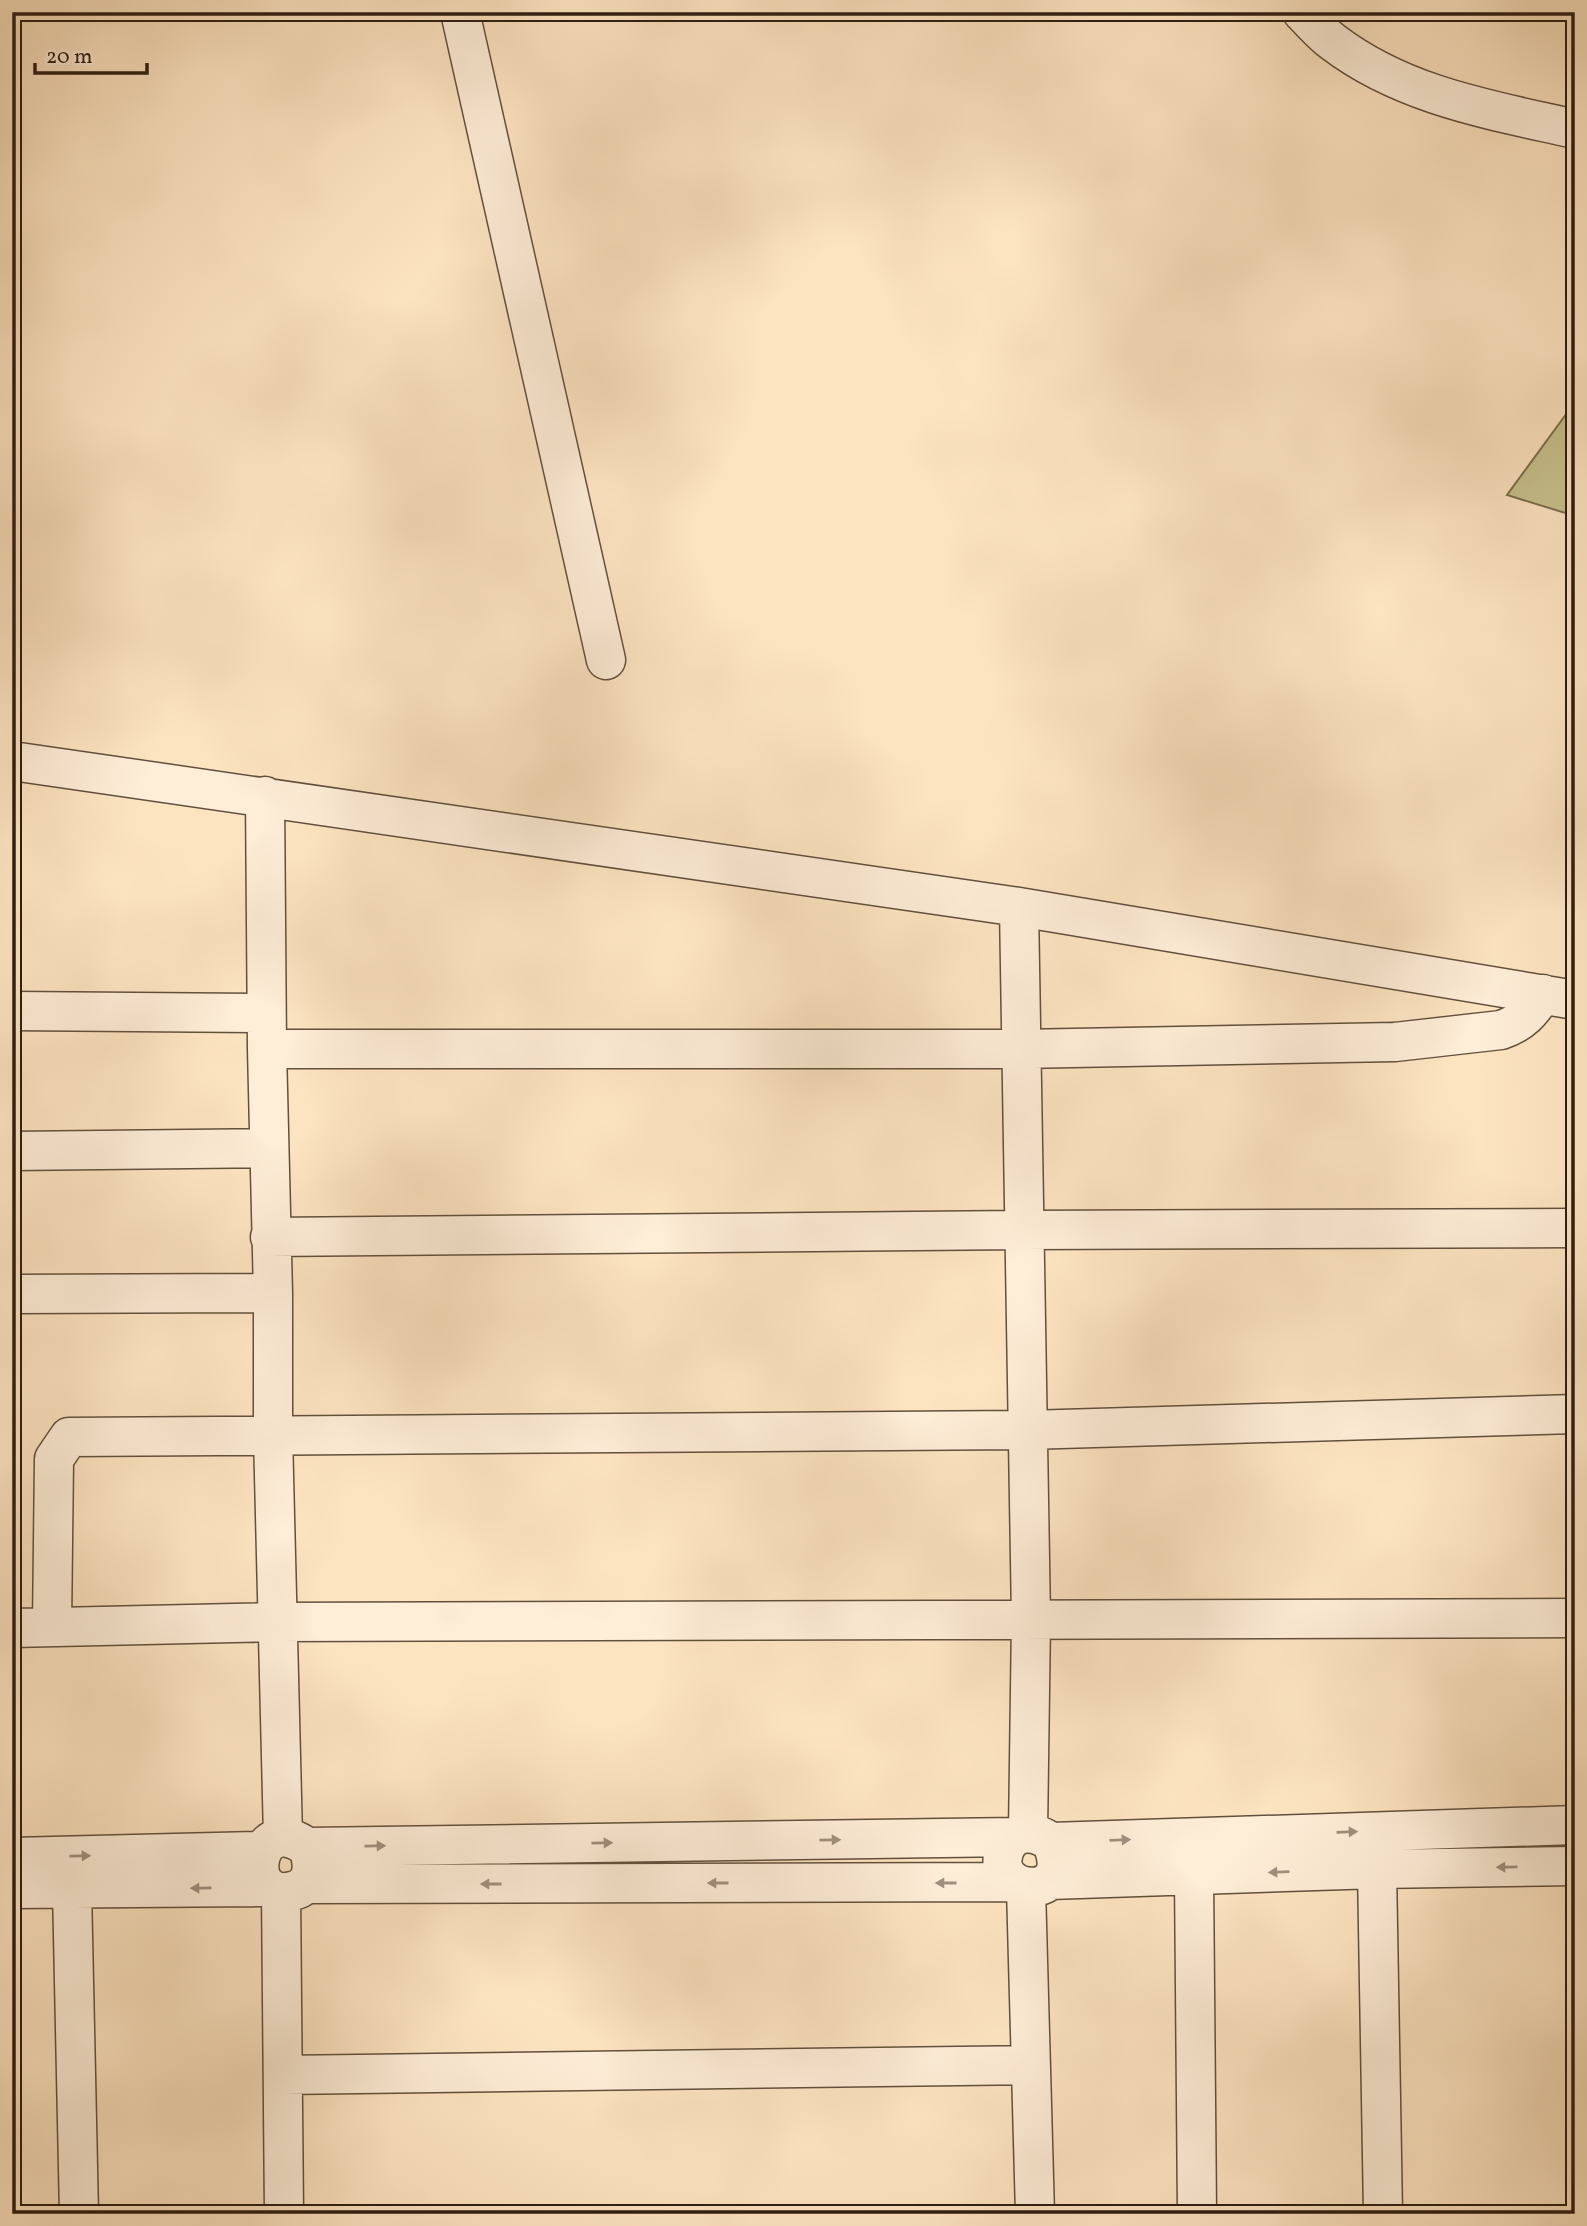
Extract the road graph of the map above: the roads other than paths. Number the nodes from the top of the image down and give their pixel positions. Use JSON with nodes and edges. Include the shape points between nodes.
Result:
{"nodes":[{"id":1,"x":460,"y":12,"type":"edge"},
{"id":2,"x":1302,"y":12,"type":"edge"},
{"id":3,"x":1575,"y":130,"type":"edge"},
{"id":4,"x":606,"y":660,"type":"dead end"},
{"id":5,"x":12,"y":761,"type":"edge"},
{"id":6,"x":265,"y":796,"type":"junction"},
{"id":7,"x":1019,"y":907,"type":"junction"},
{"id":8,"x":1559,"y":997,"type":"edge"},
{"id":9,"x":12,"y":1011,"type":"edge"},
{"id":10,"x":266,"y":1031,"type":"junction"},
{"id":11,"x":1020,"y":1049,"type":"junction"},
{"id":12,"x":268,"y":1148,"type":"junction"},
{"id":13,"x":12,"y":1151,"type":"edge"},
{"id":14,"x":1575,"y":1228,"type":"edge"},
{"id":15,"x":1023,"y":1230,"type":"junction"},
{"id":16,"x":270,"y":1237,"type":"junction"},
{"id":17,"x":273,"y":1293,"type":"junction"},
{"id":18,"x":12,"y":1294,"type":"edge"},
{"id":19,"x":1575,"y":1413,"type":"edge"},
{"id":20,"x":1027,"y":1430,"type":"junction"},
{"id":21,"x":273,"y":1435,"type":"junction"},
{"id":22,"x":1575,"y":1618,"type":"edge"},
{"id":23,"x":1031,"y":1619,"type":"junction"},
{"id":24,"x":277,"y":1622,"type":"junction"},
{"id":25,"x":52,"y":1627,"type":"junction"},
{"id":26,"x":12,"y":1628,"type":"edge"},
{"id":27,"x":1575,"y":1825,"type":"edge"},
{"id":28,"x":1032,"y":1837,"type":"junction"},
{"id":29,"x":12,"y":1857,"type":"edge"},
{"id":30,"x":1575,"y":1866,"type":"edge"},
{"id":31,"x":284,"y":1867,"type":"junction"},
{"id":32,"x":1377,"y":1869,"type":"junction"},
{"id":33,"x":1194,"y":1875,"type":"junction"},
{"id":34,"x":1030,"y":1883,"type":"junction"},
{"id":35,"x":12,"y":1889,"type":"edge"},
{"id":36,"x":72,"y":1889,"type":"junction"},
{"id":37,"x":1030,"y":2065,"type":"junction"},
{"id":38,"x":284,"y":2075,"type":"junction"},
{"id":39,"x":79,"y":2214,"type":"edge"},
{"id":40,"x":284,"y":2214,"type":"edge"},
{"id":41,"x":1035,"y":2214,"type":"edge"},
{"id":42,"x":1196,"y":2214,"type":"edge"},
{"id":43,"x":1383,"y":2214,"type":"edge"}],
"edges":[{"from":1,"to":4,"type":"street"},
{"from":2,"to":3,"type":"street","via":[[1332,42],[1395,79],[1429,93]]},
{"from":5,"to":6,"type":"street"},
{"from":6,"to":7,"type":"street"},
{"from":6,"to":10,"type":"street"},
{"from":7,"to":8,"type":"street"},
{"from":7,"to":11,"type":"street"},
{"from":8,"to":11,"type":"street","via":[[1501,1030],[1395,1042]]},
{"from":9,"to":10,"type":"street"},
{"from":10,"to":11,"type":"street"},
{"from":10,"to":12,"type":"street"},
{"from":11,"to":15,"type":"street"},
{"from":12,"to":13,"type":"street"},
{"from":12,"to":16,"type":"street"},
{"from":14,"to":15,"type":"street"},
{"from":15,"to":16,"type":"street"},
{"from":15,"to":20,"type":"street"},
{"from":16,"to":17,"type":"street"},
{"from":17,"to":18,"type":"street"},
{"from":17,"to":21,"type":"street"},
{"from":19,"to":20,"type":"street"},
{"from":20,"to":21,"type":"street"},
{"from":20,"to":23,"type":"street"},
{"from":21,"to":24,"type":"street"},
{"from":21,"to":25,"type":"street","via":[[69,1437],[54,1459]]},
{"from":22,"to":23,"type":"street"},
{"from":23,"to":24,"type":"street"},
{"from":23,"to":28,"type":"street"},
{"from":24,"to":25,"type":"street"},
{"from":24,"to":31,"type":"street"},
{"from":25,"to":26,"type":"street"},
{"from":28,"to":27,"type":"street","one_way":true},
{"from":31,"to":28,"type":"street","one_way":true},
{"from":28,"to":34,"type":"street","via":[[1057,1855],[1057,1868]]},
{"from":28,"to":34,"type":"street","via":[[1006,1846],[1002,1859],[1005,1872]]},
{"from":29,"to":31,"type":"street","one_way":true},
{"from":30,"to":32,"type":"street","one_way":true},
{"from":34,"to":31,"type":"street","one_way":true},
{"from":31,"to":36,"type":"street","one_way":true},
{"from":31,"to":38,"type":"street"},
{"from":32,"to":33,"type":"street","one_way":true},
{"from":32,"to":43,"type":"street"},
{"from":33,"to":34,"type":"street"},
{"from":33,"to":42,"type":"street"},
{"from":34,"to":37,"type":"street"},
{"from":35,"to":36,"type":"street"},
{"from":36,"to":39,"type":"street"},
{"from":37,"to":38,"type":"street"},
{"from":37,"to":41,"type":"street"},
{"from":38,"to":40,"type":"street"}]}
